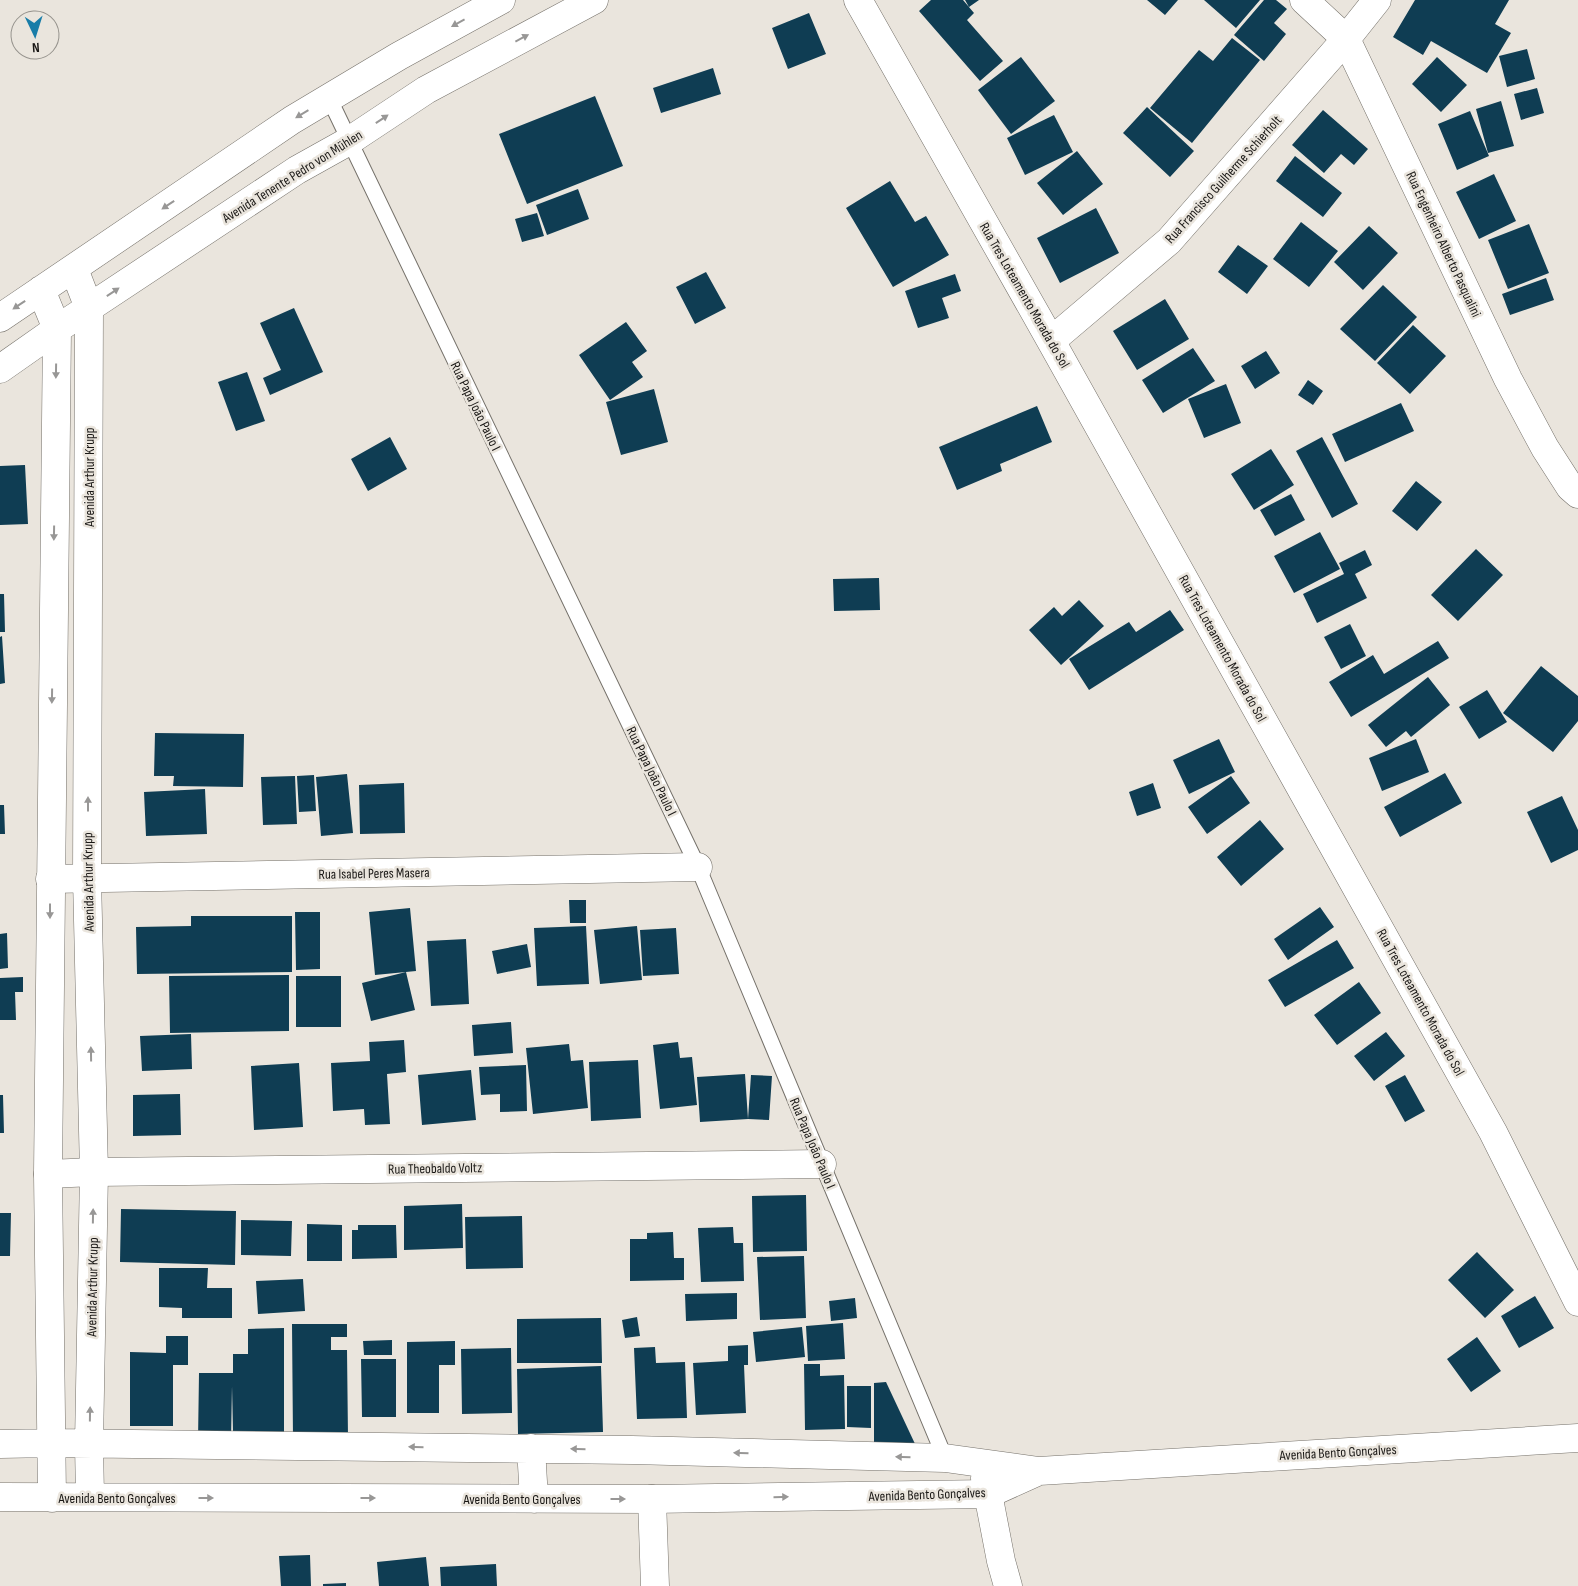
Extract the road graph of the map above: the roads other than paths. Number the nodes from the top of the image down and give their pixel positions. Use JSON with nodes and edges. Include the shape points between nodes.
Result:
{"nodes":[{"id":1,"x":501,"y":0,"type":"edge"},
{"id":2,"x":594,"y":0,"type":"edge"},
{"id":3,"x":858,"y":0,"type":"edge"},
{"id":4,"x":1304,"y":0,"type":"edge"},
{"id":5,"x":1377,"y":0,"type":"edge"},
{"id":6,"x":1346,"y":39,"type":"junction"},
{"id":7,"x":329,"y":98,"type":"junction"},
{"id":8,"x":349,"y":141,"type":"junction"},
{"id":9,"x":74,"y":269,"type":"junction"},
{"id":10,"x":41,"y":290,"type":"junction"},
{"id":11,"x":89,"y":308,"type":"junction"},
{"id":12,"x":0,"y":318,"type":"edge"},
{"id":13,"x":57,"y":329,"type":"junction"},
{"id":14,"x":1051,"y":341,"type":"junction"},
{"id":15,"x":0,"y":369,"type":"edge"},
{"id":16,"x":1578,"y":494,"type":"edge"},
{"id":17,"x":698,"y":867,"type":"junction"},
{"id":18,"x":87,"y":878,"type":"junction"},
{"id":19,"x":50,"y":879,"type":"junction"},
{"id":20,"x":822,"y":1164,"type":"junction"},
{"id":21,"x":94,"y":1172,"type":"junction"},
{"id":22,"x":48,"y":1174,"type":"junction"},
{"id":23,"x":1578,"y":1302,"type":"edge"},
{"id":24,"x":1578,"y":1438,"type":"edge"},
{"id":25,"x":52,"y":1443,"type":"junction"},
{"id":26,"x":0,"y":1444,"type":"edge"},
{"id":27,"x":89,"y":1444,"type":"junction"},
{"id":28,"x":531,"y":1448,"type":"junction"},
{"id":29,"x":945,"y":1458,"type":"junction"},
{"id":30,"x":982,"y":1463,"type":"junction"},
{"id":31,"x":1039,"y":1471,"type":"junction"},
{"id":32,"x":988,"y":1494,"type":"junction"},
{"id":33,"x":90,"y":1497,"type":"junction"},
{"id":34,"x":0,"y":1498,"type":"edge"},
{"id":35,"x":52,"y":1498,"type":"junction"},
{"id":36,"x":534,"y":1499,"type":"junction"},
{"id":37,"x":652,"y":1499,"type":"junction"},
{"id":38,"x":654,"y":1586,"type":"edge"},
{"id":39,"x":1008,"y":1586,"type":"edge"}],
"edges":[{"from":1,"to":7,"type":"main road","one_way":true},
{"from":8,"to":2,"type":"main road","name":"Avenida Tenente Pedro von Mühlen","one_way":true,"via":[[426,90]]},
{"from":3,"to":14,"type":"main road","name":"Rua Tres Loteamento Morada do Sol"},
{"from":4,"to":6,"type":"main road","name":"Rua Engenheiro Alberto Pasqualini"},
{"from":5,"to":6,"type":"main road","name":"Rua Francisco Guilherme Schierholt"},
{"from":6,"to":14,"type":"main road","name":"Rua Francisco Guilherme Schierholt","via":[[1169,241]]},
{"from":6,"to":16,"type":"main road","name":"Rua Engenheiro Alberto Pasqualini","via":[[1508,379],[1545,448]]},
{"from":7,"to":8,"type":"lane","name":"Rua Papa João Paulo I"},
{"from":7,"to":9,"type":"main road","one_way":true},
{"from":11,"to":8,"type":"main road","name":"Avenida Tenente Pedro von Mühlen","one_way":true,"via":[[297,170]]},
{"from":8,"to":17,"type":"lane","name":"Rua Papa João Paulo I"},
{"from":9,"to":10,"type":"main road"},
{"from":9,"to":11,"type":"main road","name":"Avenida Arthur Krupp"},
{"from":10,"to":12,"type":"main road","one_way":true},
{"from":10,"to":13,"type":"main road"},
{"from":11,"to":13,"type":"main road","name":"Avenida Tenente Pedro von Mühlen"},
{"from":18,"to":11,"type":"main road","name":"Avenida Arthur Krupp","one_way":true},
{"from":13,"to":15,"type":"main road","name":"Avenida Tenente Pedro von Mühlen"},
{"from":13,"to":19,"type":"main road","one_way":true},
{"from":14,"to":23,"type":"main road","name":"Rua Tres Loteamento Morada do Sol","via":[[1493,1132]]},
{"from":17,"to":18,"type":"main road","name":"Rua Isabel Peres Masera"},
{"from":17,"to":20,"type":"lane","name":"Rua Papa João Paulo I"},
{"from":18,"to":19,"type":"main road","name":"Rua Isabel Peres Masera"},
{"from":21,"to":18,"type":"main road","name":"Avenida Arthur Krupp","one_way":true},
{"from":19,"to":22,"type":"main road","one_way":true},
{"from":20,"to":21,"type":"main road","name":"Rua Theobaldo Voltz"},
{"from":20,"to":29,"type":"lane","name":"Rua Papa João Paulo I"},
{"from":21,"to":22,"type":"main road","name":"Rua Theobaldo Voltz"},
{"from":27,"to":21,"type":"main road","name":"Avenida Arthur Krupp","one_way":true},
{"from":22,"to":25,"type":"main road"},
{"from":24,"to":31,"type":"main road","name":"Avenida Bento Gonçalves"},
{"from":25,"to":26,"type":"main road","name":"Avenida Bento Gonçalves"},
{"from":25,"to":27,"type":"main road","name":"Avenida Bento Gonçalves"},
{"from":25,"to":35,"type":"main road"},
{"from":28,"to":27,"type":"main road","name":"Avenida Bento Gonçalves","one_way":true},
{"from":27,"to":33,"type":"main road","name":"Avenida Arthur Krupp"},
{"from":29,"to":28,"type":"main road","name":"Avenida Bento Gonçalves","one_way":true},
{"from":28,"to":36,"type":"main road"},
{"from":29,"to":30,"type":"main road","name":"Avenida Bento Gonçalves"},
{"from":30,"to":31,"type":"main road","name":"Avenida Bento Gonçalves"},
{"from":30,"to":32,"type":"main road"},
{"from":31,"to":32,"type":"main road","name":"Avenida Bento Gonçalves"},
{"from":37,"to":32,"type":"main road","name":"Avenida Bento Gonçalves","one_way":true},
{"from":32,"to":39,"type":"main road"},
{"from":33,"to":35,"type":"main road","name":"Avenida Bento Gonçalves"},
{"from":33,"to":36,"type":"main road","name":"Avenida Bento Gonçalves","one_way":true},
{"from":34,"to":35,"type":"main road","name":"Avenida Bento Gonçalves"},
{"from":36,"to":37,"type":"main road","name":"Avenida Bento Gonçalves","one_way":true},
{"from":37,"to":38,"type":"main road"}]}
